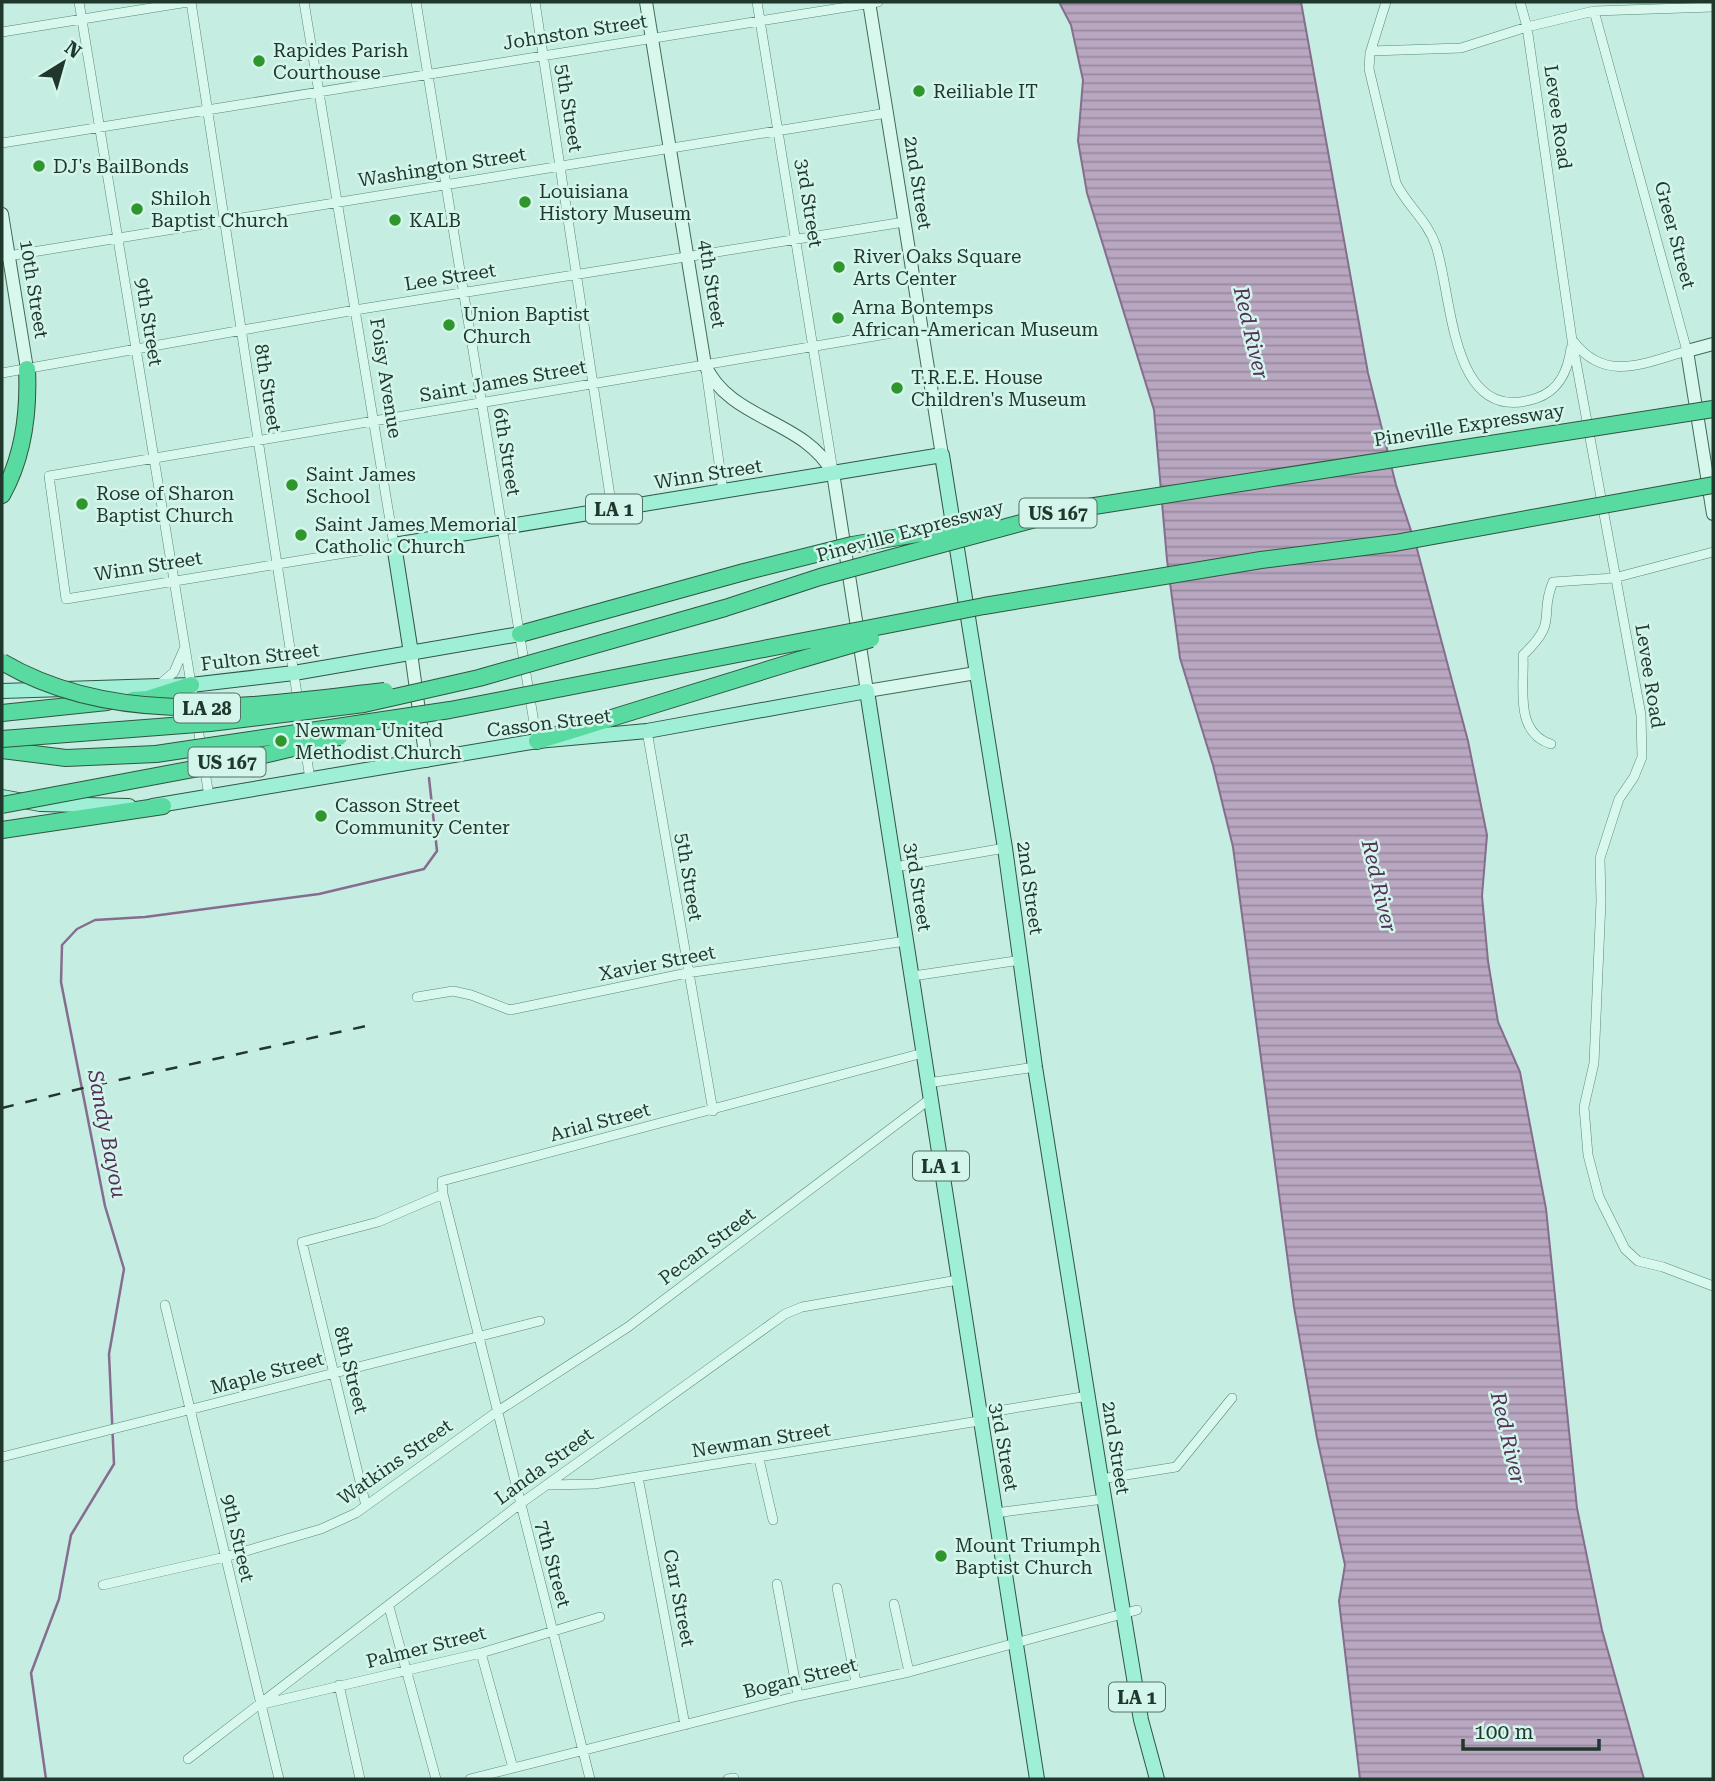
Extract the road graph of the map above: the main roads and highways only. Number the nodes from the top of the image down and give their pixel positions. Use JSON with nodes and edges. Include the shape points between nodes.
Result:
{"nodes":[{"id":1,"x":646,"y":2,"type":"edge"},
{"id":2,"x":872,"y":2,"type":"edge"},
{"id":3,"x":2,"y":214,"type":"edge"},
{"id":4,"x":6,"y":256,"type":"edge"},
{"id":5,"x":1713,"y":344,"type":"edge"},
{"id":6,"x":27,"y":369,"type":"joint"},
{"id":7,"x":1713,"y":409,"type":"edge"},
{"id":8,"x":942,"y":455,"type":"junction"},
{"id":9,"x":833,"y":473,"type":"junction"},
{"id":10,"x":1713,"y":485,"type":"edge"},
{"id":11,"x":2,"y":495,"type":"edge"},
{"id":12,"x":1069,"y":510,"type":"junction"},
{"id":13,"x":1713,"y":514,"type":"edge"},
{"id":14,"x":394,"y":545,"type":"joint"},
{"id":15,"x":984,"y":606,"type":"junction"},
{"id":16,"x":520,"y":635,"type":"joint"},
{"id":17,"x":411,"y":653,"type":"junction"},
{"id":18,"x":2,"y":662,"type":"edge"},
{"id":19,"x":976,"y":673,"type":"junction"},
{"id":20,"x":191,"y":685,"type":"junction"},
{"id":21,"x":66,"y":689,"type":"junction"},
{"id":22,"x":418,"y":690,"type":"junction"},
{"id":23,"x":2,"y":691,"type":"edge"},
{"id":24,"x":867,"y":691,"type":"junction"},
{"id":25,"x":450,"y":710,"type":"junction"},
{"id":26,"x":2,"y":713,"type":"edge"},
{"id":27,"x":2,"y":740,"type":"edge"},
{"id":28,"x":537,"y":741,"type":"junction"},
{"id":29,"x":2,"y":750,"type":"edge"},
{"id":30,"x":426,"y":761,"type":"junction"},
{"id":31,"x":2,"y":797,"type":"edge"},
{"id":32,"x":2,"y":805,"type":"edge"},
{"id":33,"x":163,"y":806,"type":"junction"},
{"id":34,"x":2,"y":830,"type":"edge"},
{"id":35,"x":1037,"y":1779,"type":"edge"},
{"id":36,"x":1157,"y":1779,"type":"edge"}],
"edges":[{"from":1,"to":9,"type":"main road","name":"4th Street","via":[[705,365],[722,392],[812,445]]},
{"from":2,"to":8,"type":"main road","name":"2nd Street"},
{"from":3,"to":4,"type":"main road","name":"10th Street"},
{"from":4,"to":6,"type":"main road","name":"10th Street"},
{"from":5,"to":13,"type":"main road","name":"Greer Street","via":[[1687,351]]},
{"from":6,"to":11,"type":"highway","via":[[23,437]]},
{"from":7,"to":12,"type":"highway","name":"Pineville Expressway","number":"US 167","bridge":true},
{"from":8,"to":9,"type":"main road","name":"Winn Street","number":"LA 1"},
{"from":8,"to":19,"type":"main road","name":"2nd Street","number":"LA 1"},
{"from":9,"to":14,"type":"main road","name":"Winn Street","number":"LA 1"},
{"from":9,"to":24,"type":"main road","name":"3rd Street"},
{"from":10,"to":15,"type":"highway","number":"US 167","bridge":true,"via":[[1395,543]]},
{"from":12,"to":16,"type":"highway","bridge":true,"via":[[852,545]]},
{"from":12,"to":22,"type":"highway","name":"Pineville Expressway","number":"US 167","bridge":true,"via":[[820,577],[479,678]]},
{"from":14,"to":17,"type":"main road","name":"Foisy Avenue"},
{"from":15,"to":25,"type":"highway","number":"US 167","bridge":true},
{"from":15,"to":28,"type":"highway","bridge":true},
{"from":16,"to":17,"type":"main road","name":"Fulton Street"},
{"from":17,"to":20,"type":"main road","name":"Fulton Street"},
{"from":17,"to":30,"type":"main road","name":"Foisy Avenue"},
{"from":18,"to":21,"type":"highway","number":"LA 28","bridge":true},
{"from":19,"to":24,"type":"main road","name":"Casson Street"},
{"from":19,"to":36,"type":"main road","name":"2nd Street","number":"LA 1","via":[[1104,1499],[1131,1612],[1141,1720]]},
{"from":20,"to":21,"type":"main road","name":"Fulton Street"},
{"from":20,"to":26,"type":"highway","via":[[147,699]]},
{"from":21,"to":22,"type":"highway","number":"LA 28","bridge":true,"via":[[186,709]]},
{"from":21,"to":23,"type":"main road","name":"Fulton Street"},
{"from":22,"to":27,"type":"highway","number":"US 167","bridge":true,"via":[[313,712]]},
{"from":24,"to":28,"type":"main road","name":"Casson Street","via":[[647,731]]},
{"from":24,"to":35,"type":"main road","name":"3rd Street","number":"LA 1"},
{"from":25,"to":29,"type":"highway","number":"LA 28","bridge":true,"via":[[156,754],[66,758]]},
{"from":25,"to":32,"type":"highway","number":"US 167","bridge":true,"via":[[247,759]]},
{"from":28,"to":30,"type":"main road","name":"Casson Street"},
{"from":30,"to":33,"type":"main road","name":"Casson Street"},
{"from":31,"to":33,"type":"main road","name":"Casson Street","via":[[40,804]]},
{"from":33,"to":34,"type":"highway"}]}
